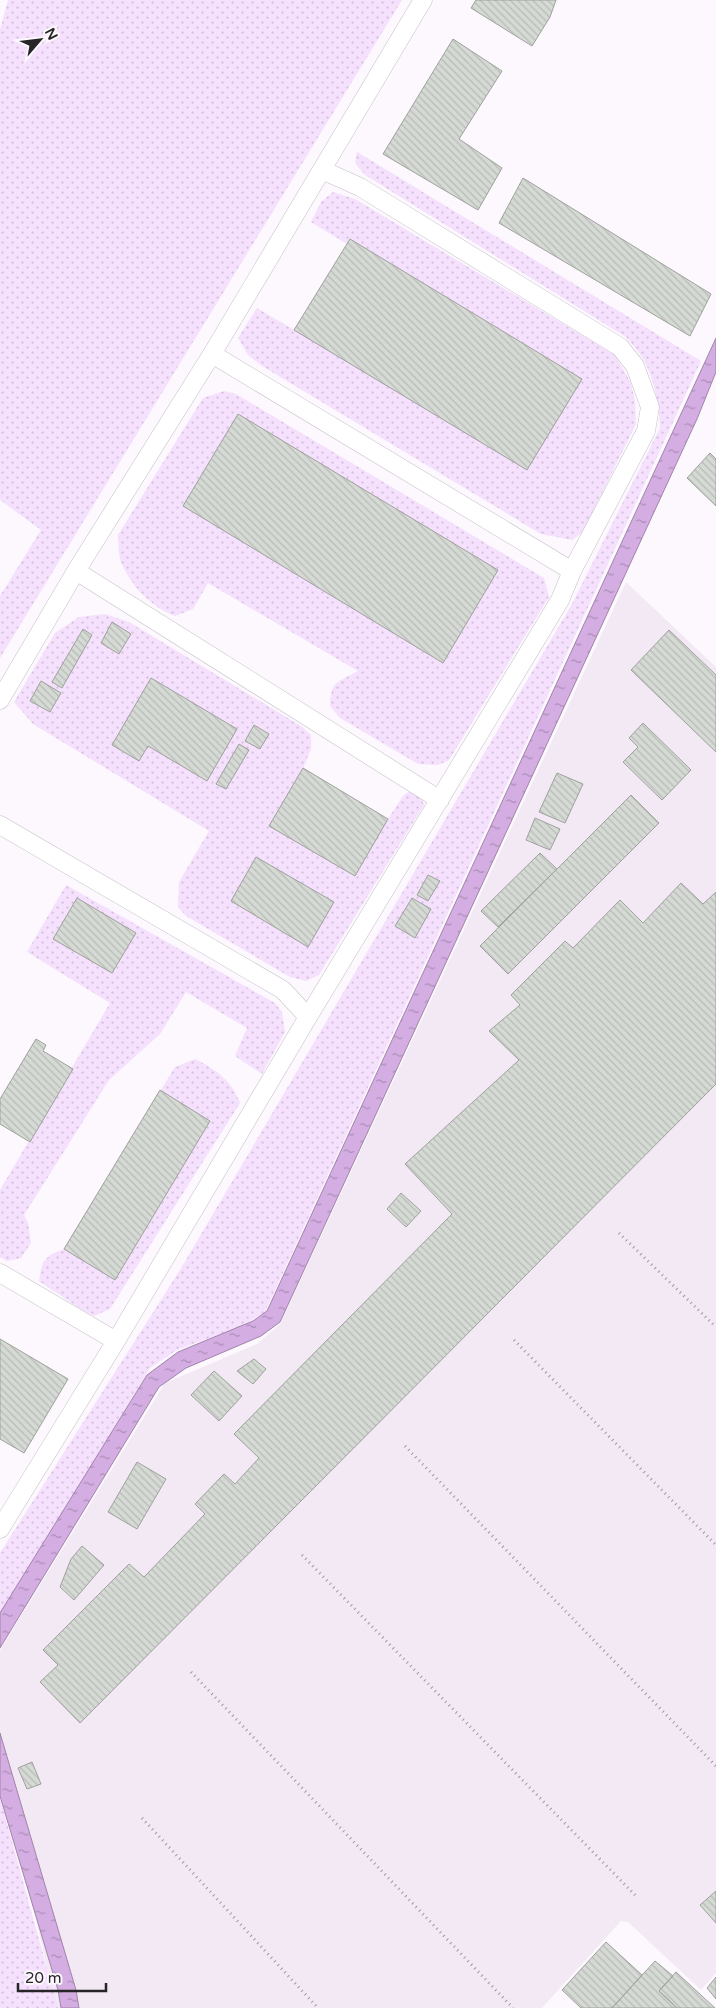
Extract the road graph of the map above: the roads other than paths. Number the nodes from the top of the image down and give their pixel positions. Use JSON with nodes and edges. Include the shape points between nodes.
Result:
{"nodes":[{"id":1,"x":423,"y":0,"type":"edge"},
{"id":2,"x":322,"y":170,"type":"junction"},
{"id":3,"x":212,"y":354,"type":"junction"},
{"id":4,"x":76,"y":571,"type":"junction"},
{"id":5,"x":572,"y":571,"type":"junction"},
{"id":6,"x":0,"y":700,"type":"edge"},
{"id":7,"x":440,"y":800,"type":"junction"},
{"id":8,"x":0,"y":825,"type":"edge"},
{"id":9,"x":308,"y":1017,"type":"junction"},
{"id":10,"x":0,"y":1273,"type":"edge"},
{"id":11,"x":116,"y":1342,"type":"junction"},
{"id":12,"x":3,"y":1517,"type":"edge"}],
"edges":[{"from":1,"to":2,"type":"lane"},
{"from":2,"to":3,"type":"lane"},
{"from":2,"to":5,"type":"lane","via":[[360,187],[620,346],[635,366],[650,407],[646,431]]},
{"from":3,"to":4,"type":"lane"},
{"from":3,"to":5,"type":"lane"},
{"from":4,"to":6,"type":"lane"},
{"from":4,"to":7,"type":"lane"},
{"from":5,"to":7,"type":"lane","via":[[560,600]]},
{"from":7,"to":9,"type":"lane"},
{"from":8,"to":9,"type":"lane","via":[[283,990]]},
{"from":9,"to":11,"type":"lane"},
{"from":10,"to":11,"type":"lane"},
{"from":11,"to":12,"type":"lane"}]}
